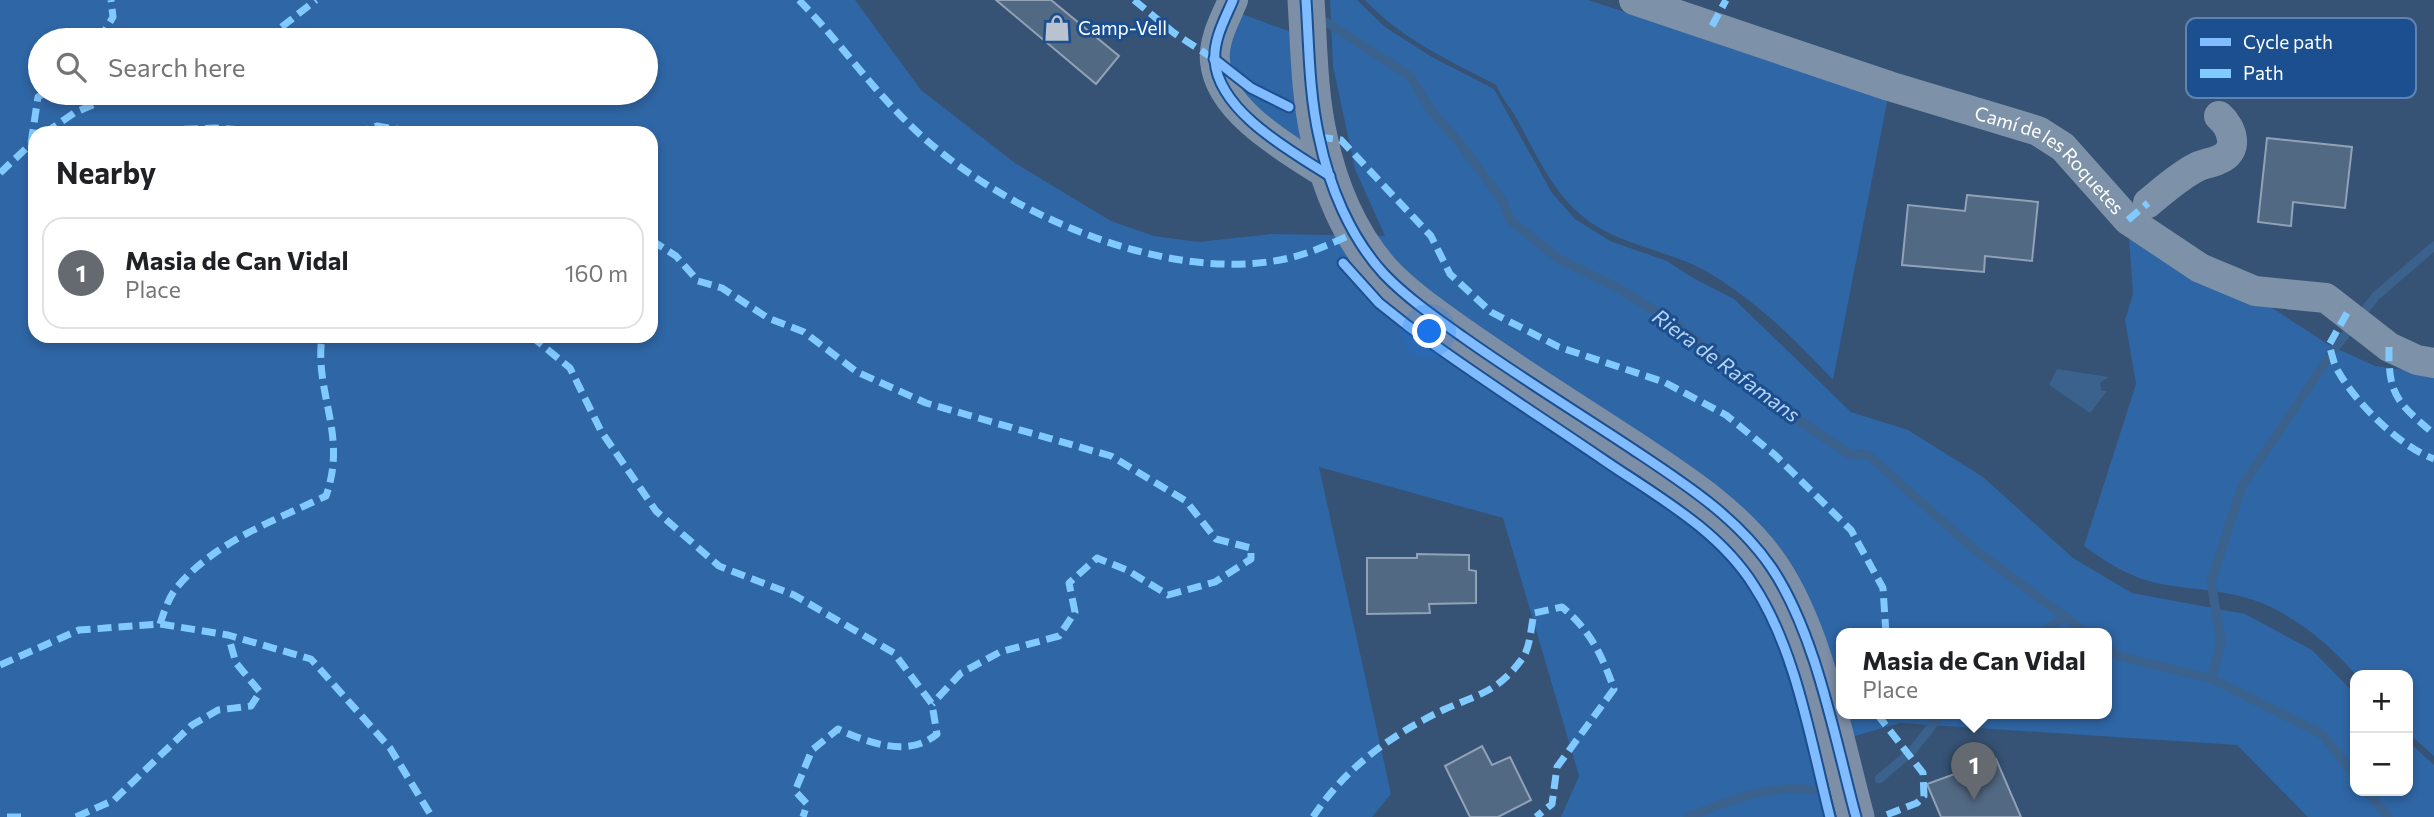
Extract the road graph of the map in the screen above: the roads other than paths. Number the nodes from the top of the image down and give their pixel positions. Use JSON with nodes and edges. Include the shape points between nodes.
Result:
{"nodes":[{"id":1,"x":1306,"y":0,"type":"edge"},
{"id":2,"x":1634,"y":0,"type":"edge"},
{"id":3,"x":1233,"y":1,"type":"edge"},
{"id":4,"x":2219,"y":116,"type":"dead end"},
{"id":5,"x":1330,"y":176,"type":"junction"},
{"id":6,"x":2148,"y":202,"type":"dead end"},
{"id":7,"x":2434,"y":363,"type":"edge"},
{"id":8,"x":1856,"y":817,"type":"edge"}],
"edges":[{"from":1,"to":5,"type":"main road","via":[[1319,137]]},
{"from":2,"to":7,"type":"street","name":"Camí de les Roquetes","via":[[2038,131],[2063,147],[2128,220],[2200,268],[2255,291],[2326,298],[2389,347]]},
{"from":3,"to":5,"type":"street","via":[[1217,39],[1214,60],[1218,78],[1239,110]]},
{"from":4,"to":6,"type":"street","via":[[2228,124],[2233,139],[2229,150]]},
{"from":5,"to":8,"type":"main road","via":[[1354,233],[1384,274],[1404,292],[1483,351],[1705,499],[1752,542],[1796,614]]}]}
